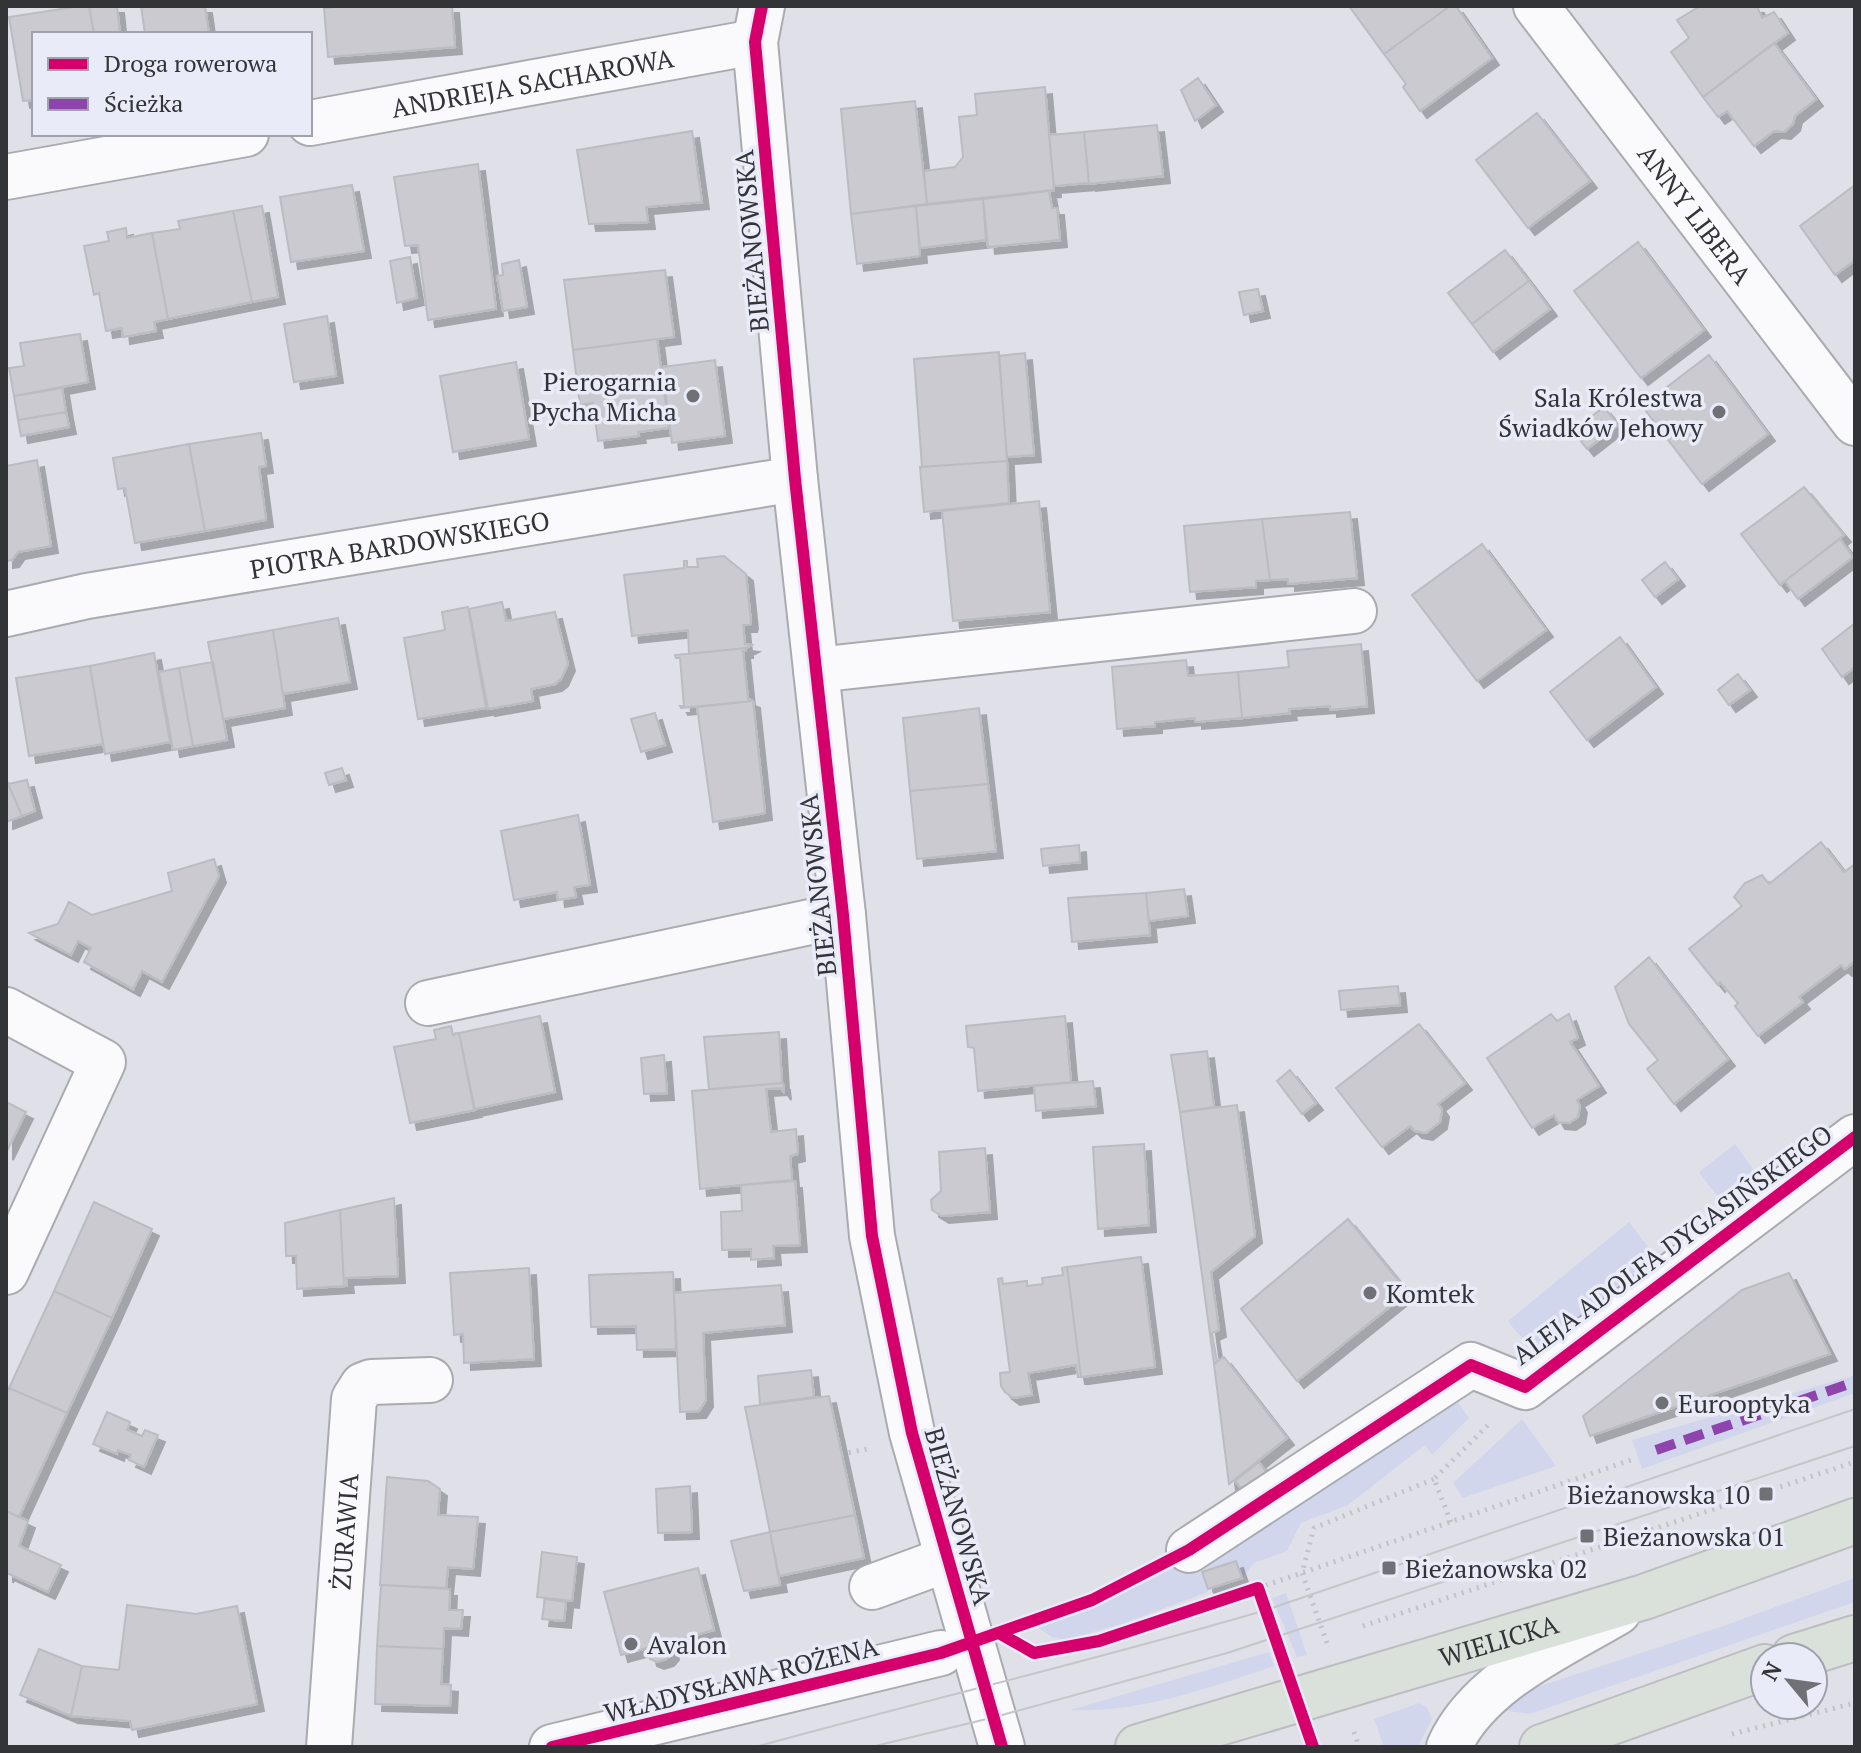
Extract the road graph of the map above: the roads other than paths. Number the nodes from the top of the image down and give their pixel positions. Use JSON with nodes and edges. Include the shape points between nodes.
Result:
{"nodes":[{"id":1,"x":1536,"y":6,"type":"edge"},
{"id":2,"x":758,"y":24,"type":"edge"},
{"id":3,"x":312,"y":123,"type":"edge"},
{"id":4,"x":235,"y":136,"type":"edge"},
{"id":5,"x":6,"y":177,"type":"edge"},
{"id":6,"x":1855,"y":423,"type":"edge"},
{"id":7,"x":795,"y":479,"type":"junction"},
{"id":8,"x":1354,"y":611,"type":"dead end"},
{"id":9,"x":6,"y":614,"type":"edge"},
{"id":10,"x":816,"y":670,"type":"junction"},
{"id":11,"x":843,"y":915,"type":"junction"},
{"id":12,"x":428,"y":1003,"type":"dead end"},
{"id":13,"x":6,"y":1010,"type":"edge"},
{"id":14,"x":1855,"y":1137,"type":"edge"},
{"id":15,"x":6,"y":1272,"type":"edge"},
{"id":16,"x":430,"y":1380,"type":"dead end"},
{"id":17,"x":1855,"y":1521,"type":"edge"},
{"id":18,"x":1189,"y":1550,"type":"dead end"},
{"id":19,"x":948,"y":1559,"type":"junction"},
{"id":20,"x":872,"y":1587,"type":"dead end"},
{"id":21,"x":1644,"y":1597,"type":"junction"},
{"id":22,"x":1855,"y":1638,"type":"edge"},
{"id":23,"x":1829,"y":1646,"type":"edge"},
{"id":24,"x":941,"y":1653,"type":"dead end"},
{"id":25,"x":1749,"y":1673,"type":"edge"},
{"id":26,"x":329,"y":1747,"type":"edge"},
{"id":27,"x":552,"y":1747,"type":"edge"},
{"id":28,"x":1002,"y":1747,"type":"edge"},
{"id":29,"x":1138,"y":1747,"type":"edge"},
{"id":30,"x":1449,"y":1747,"type":"edge"},
{"id":31,"x":1542,"y":1747,"type":"edge"}],
"edges":[{"from":1,"to":6,"type":"street","name":"ANNY LIBERA"},
{"from":2,"to":3,"type":"street","name":"ANDRIEJA SACHAROWA"},
{"from":2,"to":7,"type":"street","name":"BIEŻANOWSKA"},
{"from":4,"to":5,"type":"street"},
{"from":7,"to":9,"type":"street","name":"PIOTRA BARDOWSKIEGO","via":[[87,596]]},
{"from":7,"to":10,"type":"street","name":"BIEŻANOWSKA"},
{"from":8,"to":10,"type":"street"},
{"from":10,"to":11,"type":"street","name":"BIEŻANOWSKA"},
{"from":11,"to":12,"type":"street"},
{"from":11,"to":19,"type":"street","name":"BIEŻANOWSKA","via":[[872,1236],[912,1433]]},
{"from":13,"to":15,"type":"street","via":[[103,1062]]},
{"from":14,"to":18,"type":"street","name":"ALEJA ADOLFA DYGASIŃSKIEGO","via":[[1525,1387],[1471,1365]]},
{"from":16,"to":26,"type":"street","name":"ŻURAWIA","via":[[371,1382],[354,1399]]},
{"from":17,"to":21,"type":"main road","name":"WIELICKA"},
{"from":19,"to":20,"type":"street"},
{"from":19,"to":28,"type":"street","name":"BIEŻANOWSKA"},
{"from":21,"to":29,"type":"main road","name":"WIELICKA"},
{"from":21,"to":30,"type":"street","via":[[1485,1696]]},
{"from":22,"to":23,"type":"main road"},
{"from":24,"to":27,"type":"street","name":"WŁADYSŁAWA ROŻENA"},
{"from":25,"to":31,"type":"main road"}]}
